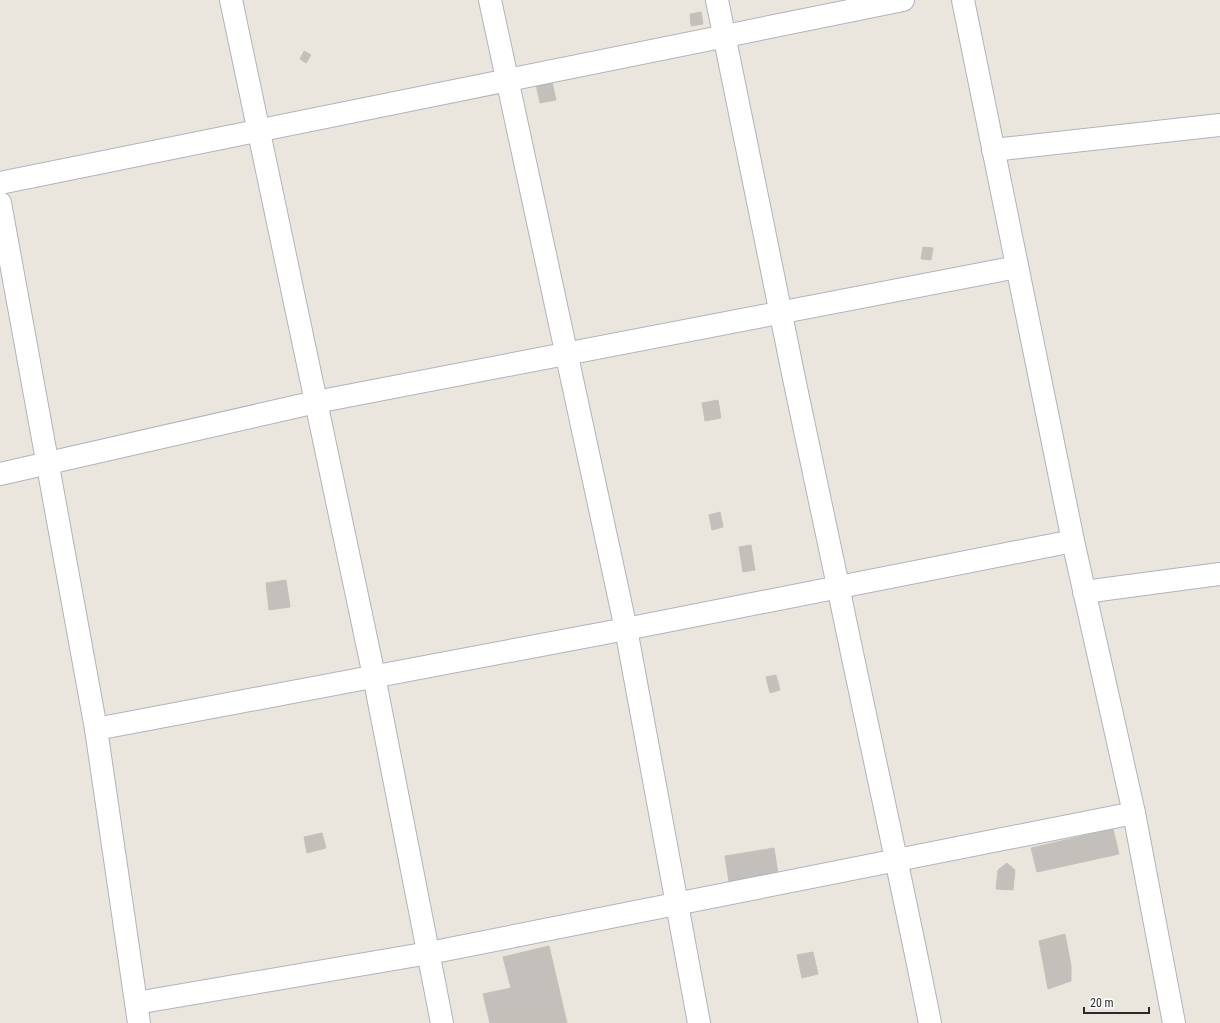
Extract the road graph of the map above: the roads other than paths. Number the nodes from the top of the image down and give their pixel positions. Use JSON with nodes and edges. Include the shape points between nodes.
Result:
{"nodes":[{"id":1,"x":231,"y":0,"type":"edge"},
{"id":2,"x":490,"y":0,"type":"edge"},
{"id":3,"x":717,"y":0,"type":"edge"},
{"id":4,"x":903,"y":0,"type":"edge"},
{"id":5,"x":963,"y":0,"type":"edge"},
{"id":6,"x":725,"y":38,"type":"junction"},
{"id":7,"x":507,"y":81,"type":"junction"},
{"id":8,"x":1220,"y":125,"type":"edge"},
{"id":9,"x":258,"y":129,"type":"junction"},
{"id":10,"x":993,"y":150,"type":"junction"},
{"id":11,"x":0,"y":183,"type":"edge"},
{"id":12,"x":0,"y":203,"type":"edge"},
{"id":13,"x":1017,"y":267,"type":"junction"},
{"id":14,"x":780,"y":313,"type":"junction"},
{"id":15,"x":567,"y":355,"type":"junction"},
{"id":16,"x":316,"y":402,"type":"junction"},
{"id":17,"x":48,"y":462,"type":"junction"},
{"id":18,"x":0,"y":474,"type":"edge"},
{"id":19,"x":1073,"y":541,"type":"junction"},
{"id":20,"x":1220,"y":574,"type":"edge"},
{"id":21,"x":838,"y":588,"type":"junction"},
{"id":22,"x":1084,"y":592,"type":"junction"},
{"id":23,"x":626,"y":629,"type":"junction"},
{"id":24,"x":374,"y":676,"type":"junction"},
{"id":25,"x":96,"y":729,"type":"junction"},
{"id":26,"x":1134,"y":813,"type":"junction"},
{"id":27,"x":897,"y":859,"type":"junction"},
{"id":28,"x":677,"y":903,"type":"junction"},
{"id":29,"x":429,"y":953,"type":"junction"},
{"id":30,"x":138,"y":1013,"type":"edge"},
{"id":31,"x":442,"y":1023,"type":"edge"},
{"id":32,"x":699,"y":1023,"type":"edge"},
{"id":33,"x":930,"y":1023,"type":"edge"},
{"id":34,"x":1174,"y":1023,"type":"edge"}],
"edges":[{"from":1,"to":9,"type":"street"},
{"from":2,"to":7,"type":"street"},
{"from":3,"to":6,"type":"street"},
{"from":4,"to":6,"type":"street"},
{"from":5,"to":10,"type":"street"},
{"from":6,"to":7,"type":"street"},
{"from":6,"to":14,"type":"street"},
{"from":7,"to":9,"type":"street"},
{"from":7,"to":15,"type":"street"},
{"from":8,"to":10,"type":"street"},
{"from":9,"to":11,"type":"street"},
{"from":9,"to":16,"type":"street"},
{"from":10,"to":13,"type":"street"},
{"from":12,"to":17,"type":"street"},
{"from":13,"to":14,"type":"street"},
{"from":13,"to":19,"type":"street"},
{"from":14,"to":15,"type":"street"},
{"from":14,"to":21,"type":"street"},
{"from":15,"to":16,"type":"street"},
{"from":15,"to":23,"type":"street"},
{"from":16,"to":17,"type":"street"},
{"from":16,"to":24,"type":"street"},
{"from":17,"to":18,"type":"street"},
{"from":17,"to":25,"type":"street"},
{"from":19,"to":21,"type":"street"},
{"from":19,"to":22,"type":"street"},
{"from":20,"to":22,"type":"street"},
{"from":21,"to":23,"type":"street"},
{"from":21,"to":27,"type":"street"},
{"from":22,"to":26,"type":"street"},
{"from":23,"to":24,"type":"street"},
{"from":23,"to":28,"type":"street"},
{"from":24,"to":25,"type":"street"},
{"from":24,"to":29,"type":"street"},
{"from":25,"to":30,"type":"street"},
{"from":26,"to":27,"type":"street"},
{"from":26,"to":34,"type":"street"},
{"from":27,"to":28,"type":"street"},
{"from":27,"to":33,"type":"street"},
{"from":28,"to":29,"type":"street"},
{"from":28,"to":32,"type":"street"},
{"from":29,"to":30,"type":"street"},
{"from":29,"to":31,"type":"street"}]}
